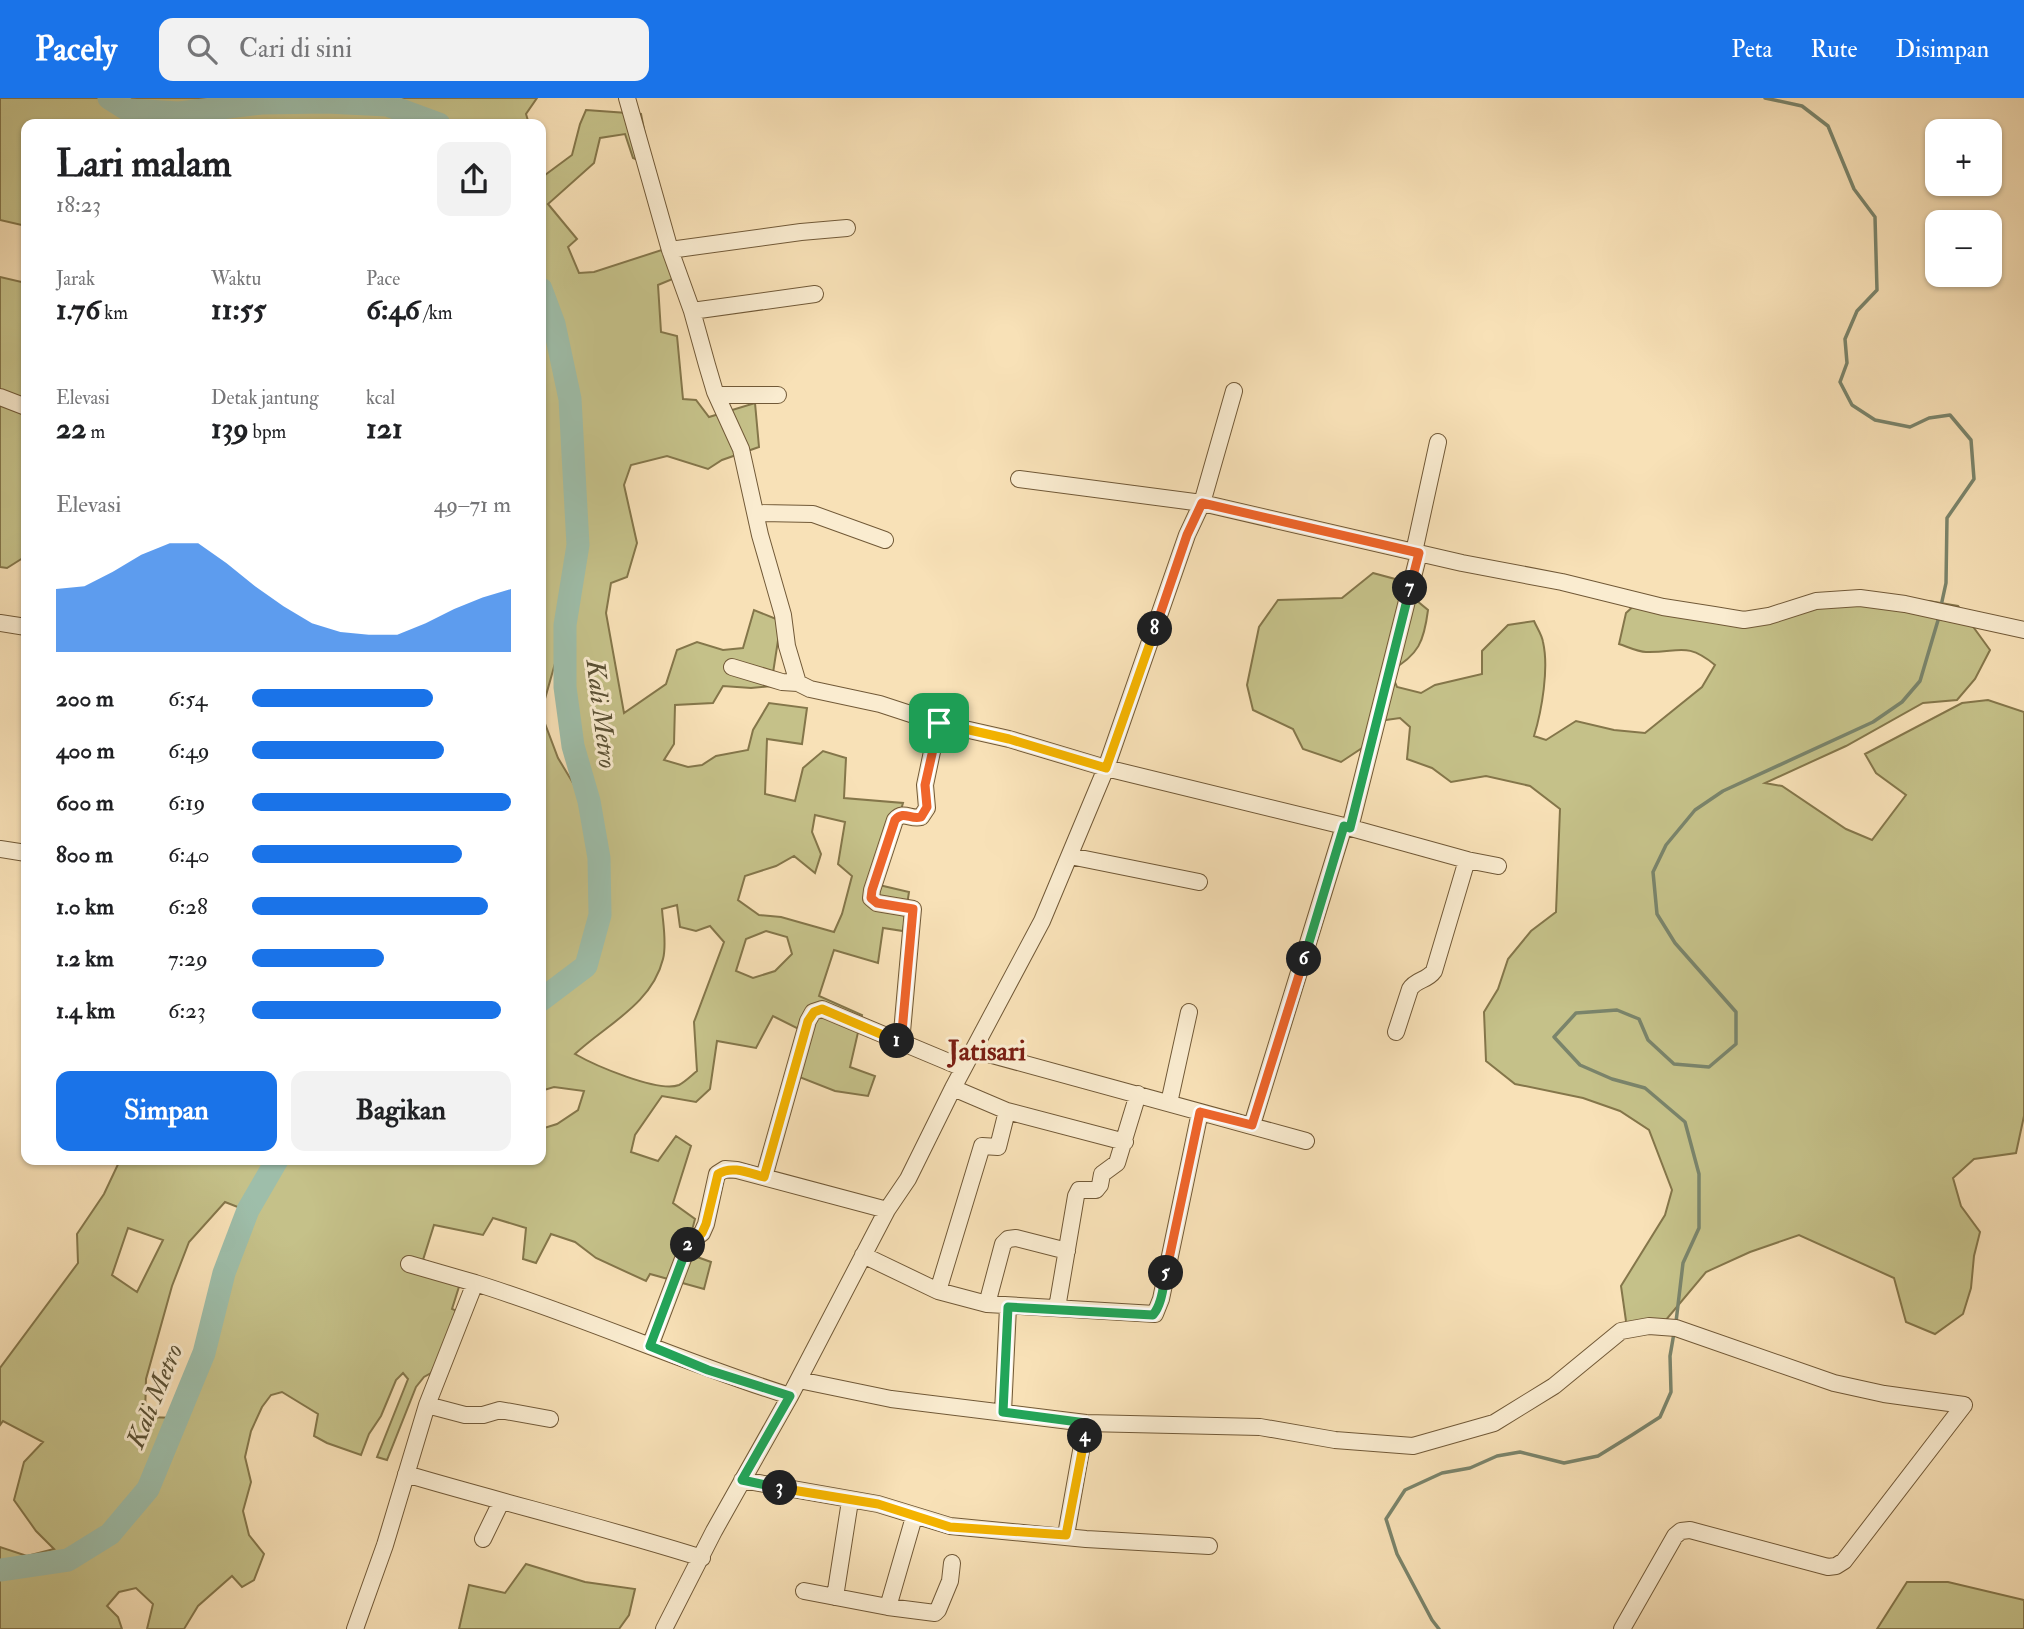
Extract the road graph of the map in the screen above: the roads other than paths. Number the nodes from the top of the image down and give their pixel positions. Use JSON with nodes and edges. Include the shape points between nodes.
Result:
{"nodes":[{"id":1,"x":627,"y":98,"type":"edge"},
{"id":2,"x":847,"y":228,"type":"dead end"},
{"id":3,"x":670,"y":250,"type":"junction"},
{"id":4,"x":815,"y":294,"type":"dead end"},
{"id":5,"x":692,"y":312,"type":"junction"},
{"id":6,"x":1234,"y":391,"type":"dead end"},
{"id":7,"x":717,"y":395,"type":"junction"},
{"id":8,"x":778,"y":395,"type":"dead end"},
{"id":9,"x":0,"y":397,"type":"edge"},
{"id":10,"x":21,"y":405,"type":"edge"},
{"id":11,"x":1438,"y":442,"type":"dead end"},
{"id":12,"x":1019,"y":479,"type":"dead end"},
{"id":13,"x":1202,"y":503,"type":"junction"},
{"id":14,"x":756,"y":513,"type":"junction"},
{"id":15,"x":885,"y":540,"type":"dead end"},
{"id":16,"x":1416,"y":553,"type":"junction"},
{"id":17,"x":0,"y":623,"type":"edge"},
{"id":18,"x":21,"y":626,"type":"edge"},
{"id":19,"x":2024,"y":630,"type":"edge"},
{"id":20,"x":732,"y":667,"type":"dead end"},
{"id":21,"x":797,"y":683,"type":"junction"},
{"id":22,"x":943,"y":724,"type":"junction"},
{"id":23,"x":1106,"y":768,"type":"junction"},
{"id":24,"x":1347,"y":827,"type":"junction"},
{"id":25,"x":0,"y":849,"type":"edge"},
{"id":26,"x":21,"y":852,"type":"edge"},
{"id":27,"x":1070,"y":856,"type":"junction"},
{"id":28,"x":1467,"y":860,"type":"junction"},
{"id":29,"x":1498,"y":866,"type":"dead end"},
{"id":30,"x":1199,"y":882,"type":"dead end"},
{"id":31,"x":1189,"y":1012,"type":"dead end"},
{"id":32,"x":1396,"y":1032,"type":"dead end"},
{"id":33,"x":908,"y":1045,"type":"junction"},
{"id":34,"x":974,"y":1050,"type":"junction"},
{"id":35,"x":963,"y":1068,"type":"junction"},
{"id":36,"x":953,"y":1088,"type":"junction"},
{"id":37,"x":1138,"y":1094,"type":"junction"},
{"id":38,"x":1169,"y":1102,"type":"junction"},
{"id":39,"x":1007,"y":1111,"type":"junction"},
{"id":40,"x":1200,"y":1112,"type":"junction"},
{"id":41,"x":1252,"y":1125,"type":"junction"},
{"id":42,"x":1306,"y":1141,"type":"dead end"},
{"id":43,"x":1125,"y":1142,"type":"junction"},
{"id":44,"x":764,"y":1177,"type":"junction"},
{"id":45,"x":872,"y":1206,"type":"junction"},
{"id":46,"x":1067,"y":1251,"type":"junction"},
{"id":47,"x":863,"y":1255,"type":"junction"},
{"id":48,"x":409,"y":1264,"type":"dead end"},
{"id":49,"x":475,"y":1283,"type":"junction"},
{"id":50,"x":938,"y":1292,"type":"junction"},
{"id":51,"x":987,"y":1304,"type":"junction"},
{"id":52,"x":1008,"y":1307,"type":"junction"},
{"id":53,"x":1057,"y":1308,"type":"junction"},
{"id":54,"x":650,"y":1346,"type":"junction"},
{"id":55,"x":799,"y":1380,"type":"junction"},
{"id":56,"x":790,"y":1396,"type":"junction"},
{"id":57,"x":428,"y":1405,"type":"junction"},
{"id":58,"x":1003,"y":1412,"type":"junction"},
{"id":59,"x":550,"y":1419,"type":"dead end"},
{"id":60,"x":1086,"y":1423,"type":"junction"},
{"id":61,"x":406,"y":1474,"type":"junction"},
{"id":62,"x":742,"y":1480,"type":"junction"},
{"id":63,"x":850,"y":1501,"type":"junction"},
{"id":64,"x":501,"y":1502,"type":"junction"},
{"id":65,"x":915,"y":1517,"type":"junction"},
{"id":66,"x":1066,"y":1535,"type":"junction"},
{"id":67,"x":483,"y":1539,"type":"dead end"},
{"id":68,"x":1209,"y":1546,"type":"dead end"},
{"id":69,"x":702,"y":1558,"type":"junction"},
{"id":70,"x":952,"y":1563,"type":"dead end"},
{"id":71,"x":804,"y":1591,"type":"dead end"},
{"id":72,"x":835,"y":1597,"type":"junction"},
{"id":73,"x":888,"y":1607,"type":"junction"},
{"id":74,"x":355,"y":1629,"type":"edge"},
{"id":75,"x":664,"y":1629,"type":"edge"},
{"id":76,"x":1622,"y":1629,"type":"edge"}],
"edges":[{"from":1,"to":3,"type":"street"},
{"from":2,"to":3,"type":"street"},
{"from":3,"to":5,"type":"street"},
{"from":4,"to":5,"type":"street"},
{"from":5,"to":7,"type":"street"},
{"from":6,"to":13,"type":"street"},
{"from":7,"to":8,"type":"street"},
{"from":7,"to":14,"type":"street","via":[[741,449]]},
{"from":9,"to":10,"type":"street"},
{"from":11,"to":16,"type":"street"},
{"from":12,"to":13,"type":"street"},
{"from":13,"to":16,"type":"street"},
{"from":13,"to":23,"type":"street"},
{"from":14,"to":15,"type":"street","via":[[813,514]]},
{"from":14,"to":21,"type":"street"},
{"from":16,"to":19,"type":"street","via":[[1744,620],[1830,599],[1860,598]]},
{"from":16,"to":24,"type":"street"},
{"from":17,"to":18,"type":"street"},
{"from":20,"to":21,"type":"street"},
{"from":21,"to":22,"type":"street"},
{"from":22,"to":23,"type":"street"},
{"from":22,"to":33,"type":"street","via":[[927,775],[927,807],[921,817],[905,814],[895,820],[871,898],[913,909]]},
{"from":23,"to":24,"type":"street"},
{"from":23,"to":27,"type":"street"},
{"from":24,"to":28,"type":"street"},
{"from":24,"to":41,"type":"street"},
{"from":25,"to":26,"type":"street"},
{"from":27,"to":30,"type":"street"},
{"from":27,"to":34,"type":"street","via":[[1042,921]]},
{"from":28,"to":29,"type":"street"},
{"from":28,"to":32,"type":"street","via":[[1434,971],[1410,989]]},
{"from":31,"to":38,"type":"street"},
{"from":33,"to":35,"type":"street"},
{"from":33,"to":44,"type":"street","via":[[822,1009],[814,1012]]},
{"from":34,"to":35,"type":"street"},
{"from":34,"to":37,"type":"street"},
{"from":35,"to":36,"type":"street"},
{"from":36,"to":39,"type":"street"},
{"from":36,"to":45,"type":"street","via":[[908,1179]]},
{"from":37,"to":38,"type":"street"},
{"from":37,"to":43,"type":"street"},
{"from":38,"to":40,"type":"street"},
{"from":39,"to":43,"type":"street"},
{"from":39,"to":50,"type":"street","via":[[998,1147],[982,1146]]},
{"from":40,"to":41,"type":"street"},
{"from":40,"to":53,"type":"street","via":[[1156,1313]]},
{"from":41,"to":42,"type":"street"},
{"from":43,"to":46,"type":"street","via":[[1117,1163],[1102,1174],[1098,1188],[1077,1192]]},
{"from":44,"to":45,"type":"street"},
{"from":44,"to":54,"type":"street","via":[[725,1169],[718,1174],[706,1224],[689,1243]]},
{"from":45,"to":47,"type":"street"},
{"from":46,"to":51,"type":"street","via":[[1009,1239],[1003,1244]]},
{"from":46,"to":53,"type":"street"},
{"from":47,"to":50,"type":"street"},
{"from":47,"to":55,"type":"street"},
{"from":48,"to":49,"type":"street"},
{"from":49,"to":54,"type":"street"},
{"from":49,"to":57,"type":"street"},
{"from":50,"to":51,"type":"street"},
{"from":51,"to":52,"type":"street"},
{"from":52,"to":53,"type":"street"},
{"from":52,"to":58,"type":"street"},
{"from":54,"to":56,"type":"street"},
{"from":55,"to":56,"type":"street"},
{"from":55,"to":58,"type":"street","via":[[891,1399]]},
{"from":56,"to":62,"type":"street"},
{"from":57,"to":59,"type":"street","via":[[465,1415],[499,1410]]},
{"from":57,"to":61,"type":"street"},
{"from":58,"to":60,"type":"street"},
{"from":60,"to":66,"type":"street"},
{"from":60,"to":76,"type":"street","via":[[1260,1427],[1335,1440],[1413,1446],[1506,1417],[1554,1386],[1621,1331],[1649,1326],[1676,1328],[1834,1382],[1964,1405],[1844,1561],[1828,1567],[1681,1531]]},
{"from":61,"to":64,"type":"street"},
{"from":61,"to":74,"type":"street"},
{"from":62,"to":63,"type":"street"},
{"from":62,"to":69,"type":"street"},
{"from":63,"to":65,"type":"street","via":[[878,1504]]},
{"from":63,"to":72,"type":"street"},
{"from":64,"to":67,"type":"street"},
{"from":64,"to":69,"type":"street"},
{"from":65,"to":66,"type":"street","via":[[950,1527]]},
{"from":65,"to":73,"type":"street"},
{"from":66,"to":68,"type":"street"},
{"from":69,"to":75,"type":"street"},
{"from":70,"to":73,"type":"street","via":[[950,1581],[935,1613]]},
{"from":71,"to":72,"type":"street"},
{"from":72,"to":73,"type":"street"}]}
